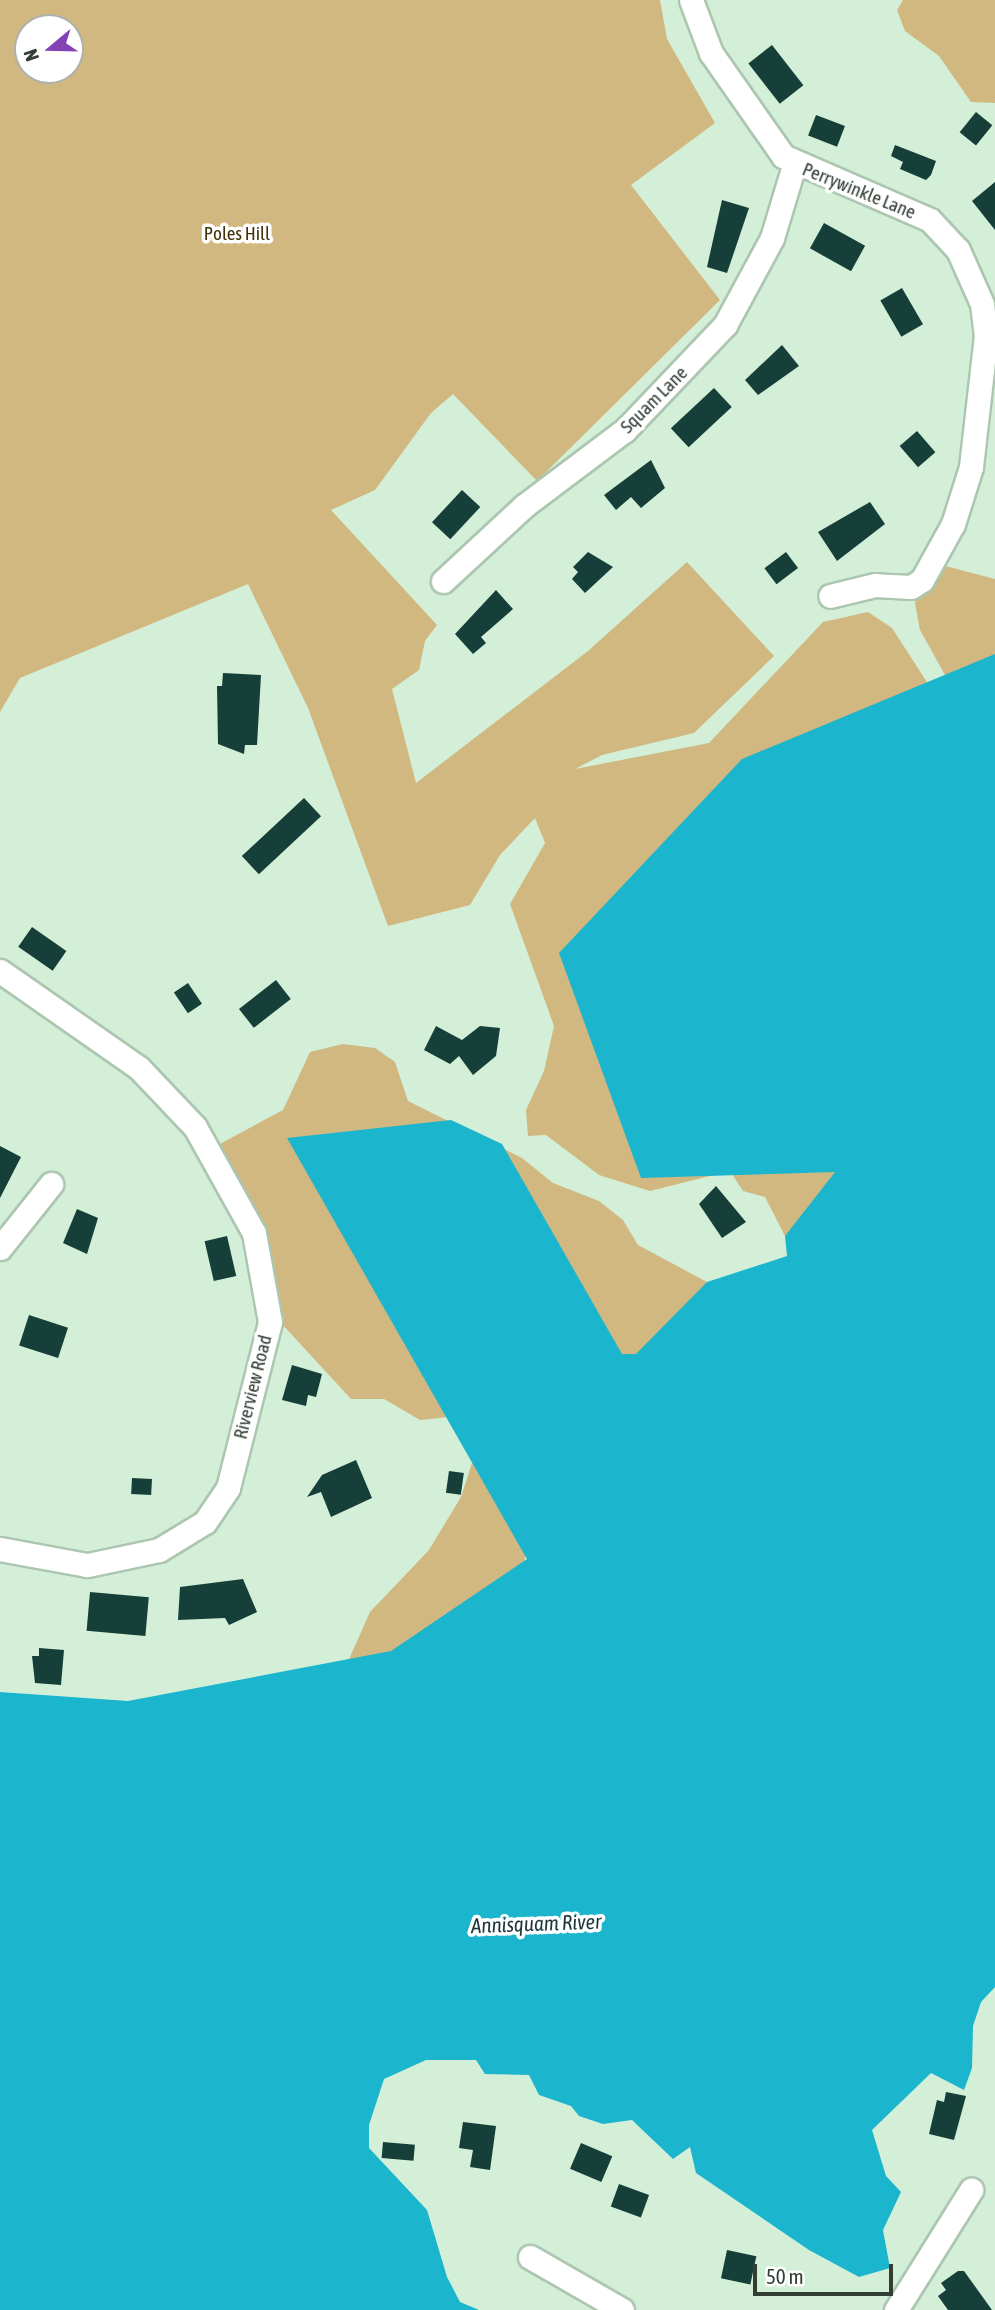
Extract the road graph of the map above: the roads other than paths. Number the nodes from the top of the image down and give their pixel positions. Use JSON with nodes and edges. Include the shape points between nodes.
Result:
{"nodes":[{"id":1,"x":691,"y":0,"type":"edge"},
{"id":2,"x":794,"y":165,"type":"junction"},
{"id":3,"x":443,"y":582,"type":"dead end"},
{"id":4,"x":830,"y":596,"type":"dead end"},
{"id":5,"x":0,"y":971,"type":"edge"},
{"id":6,"x":51,"y":1184,"type":"dead end"},
{"id":7,"x":0,"y":1248,"type":"edge"},
{"id":8,"x":0,"y":1549,"type":"edge"},
{"id":9,"x":971,"y":2190,"type":"dead end"},
{"id":10,"x":530,"y":2257,"type":"dead end"},
{"id":11,"x":622,"y":2310,"type":"edge"},
{"id":12,"x":896,"y":2310,"type":"edge"}],
"edges":[{"from":1,"to":2,"type":"street","name":"Perrywinkle Lane","via":[[711,52],[770,142]]},
{"from":2,"to":3,"type":"street","name":"Squam Lane","via":[[772,238],[725,325],[632,424],[524,506]]},
{"from":2,"to":4,"type":"street","name":"Perrywinkle Lane","via":[[939,228],[974,282],[986,335],[967,487],[922,580],[911,587],[875,585]]},
{"from":5,"to":8,"type":"street","name":"Riverview Road","via":[[139,1068],[195,1127],[254,1233],[270,1322],[228,1488],[205,1522],[159,1550],[87,1565]]},
{"from":6,"to":7,"type":"street"},
{"from":9,"to":12,"type":"street"},
{"from":10,"to":11,"type":"street"}]}
